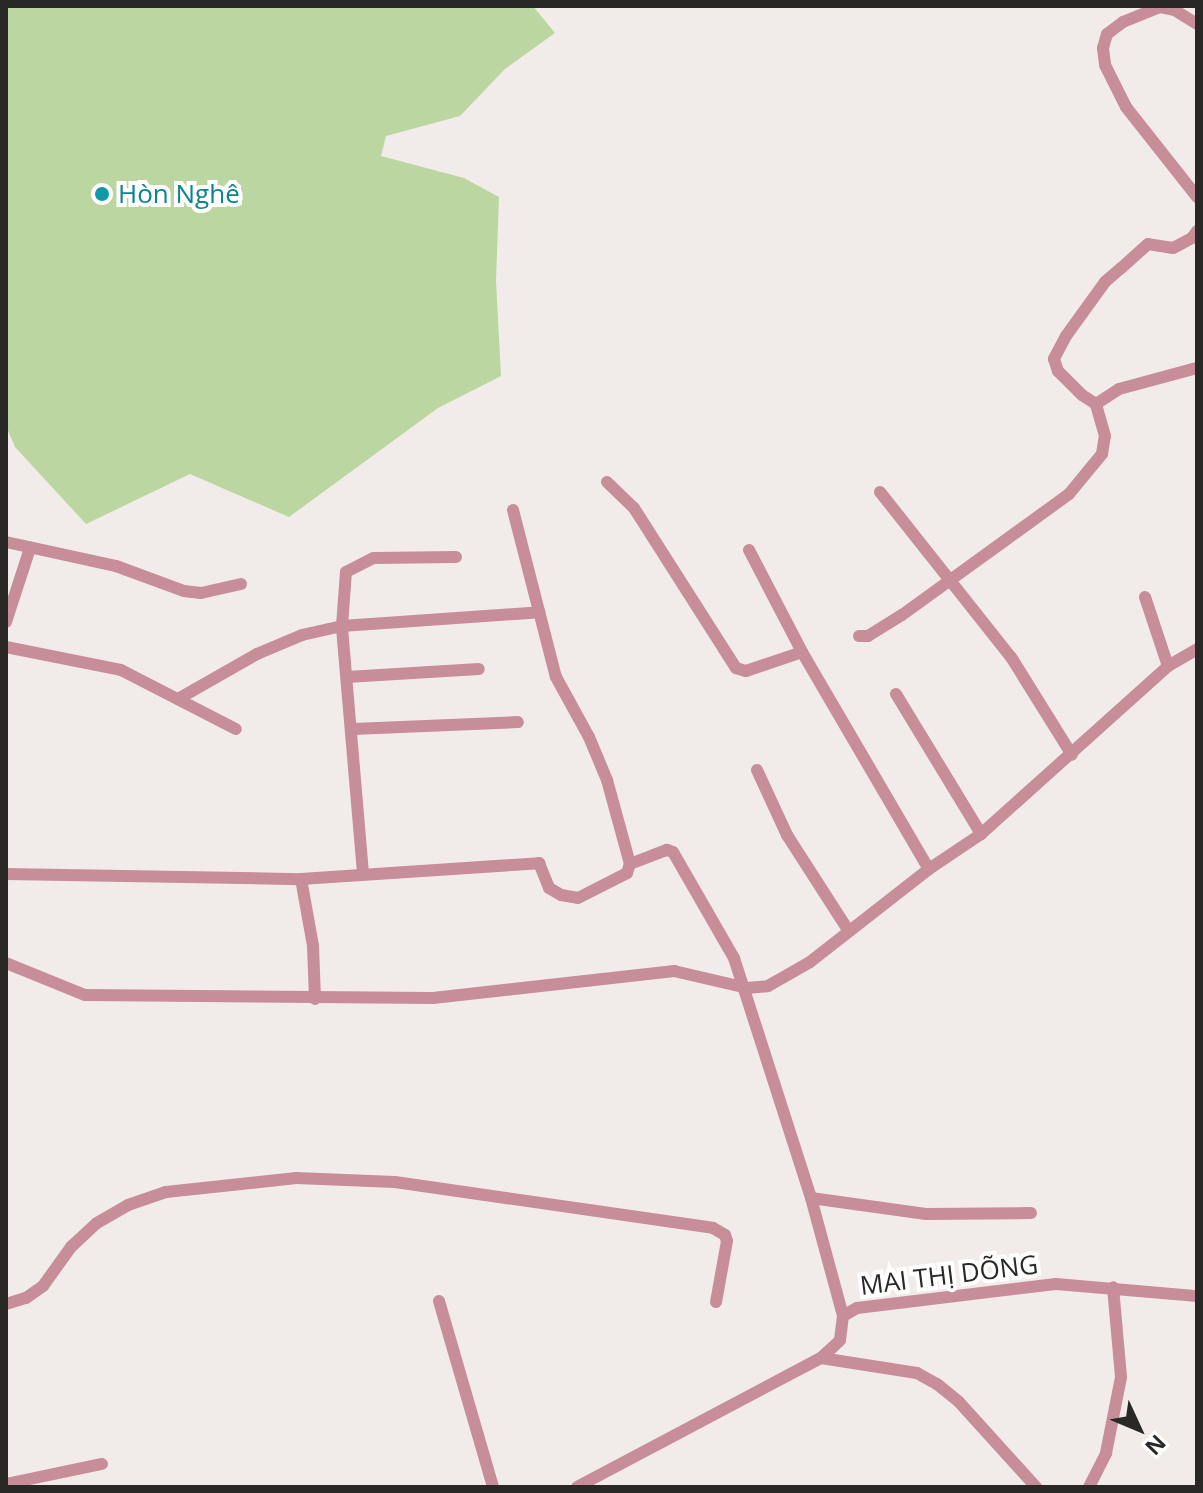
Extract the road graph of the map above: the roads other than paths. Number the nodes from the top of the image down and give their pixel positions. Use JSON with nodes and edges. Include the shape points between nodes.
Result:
{"nodes":[{"id":1,"x":1197,"y":24,"type":"edge"},
{"id":2,"x":1197,"y":197,"type":"edge"},
{"id":3,"x":1197,"y":231,"type":"edge"},
{"id":4,"x":1197,"y":368,"type":"edge"},
{"id":5,"x":1096,"y":404,"type":"junction"},
{"id":6,"x":607,"y":482,"type":"dead end"},
{"id":7,"x":880,"y":492,"type":"dead end"},
{"id":8,"x":513,"y":510,"type":"dead end"},
{"id":9,"x":6,"y":542,"type":"edge"},
{"id":10,"x":30,"y":548,"type":"junction"},
{"id":11,"x":749,"y":550,"type":"dead end"},
{"id":12,"x":456,"y":557,"type":"dead end"},
{"id":13,"x":952,"y":581,"type":"junction"},
{"id":14,"x":241,"y":584,"type":"dead end"},
{"id":15,"x":1145,"y":597,"type":"dead end"},
{"id":16,"x":540,"y":612,"type":"junction"},
{"id":17,"x":6,"y":622,"type":"edge"},
{"id":18,"x":342,"y":626,"type":"junction"},
{"id":19,"x":859,"y":636,"type":"dead end"},
{"id":20,"x":6,"y":647,"type":"edge"},
{"id":21,"x":1197,"y":649,"type":"edge"},
{"id":22,"x":802,"y":652,"type":"junction"},
{"id":23,"x":1168,"y":666,"type":"junction"},
{"id":24,"x":479,"y":669,"type":"dead end"},
{"id":25,"x":347,"y":677,"type":"junction"},
{"id":26,"x":896,"y":694,"type":"dead end"},
{"id":27,"x":178,"y":699,"type":"junction"},
{"id":28,"x":518,"y":722,"type":"dead end"},
{"id":29,"x":236,"y":729,"type":"dead end"},
{"id":30,"x":353,"y":729,"type":"junction"},
{"id":31,"x":1072,"y":755,"type":"junction"},
{"id":32,"x":757,"y":770,"type":"dead end"},
{"id":33,"x":981,"y":834,"type":"junction"},
{"id":34,"x":630,"y":864,"type":"junction"},
{"id":35,"x":929,"y":869,"type":"junction"},
{"id":36,"x":363,"y":873,"type":"junction"},
{"id":37,"x":6,"y":874,"type":"edge"},
{"id":38,"x":301,"y":879,"type":"junction"},
{"id":39,"x":848,"y":930,"type":"junction"},
{"id":40,"x":6,"y":963,"type":"edge"},
{"id":41,"x":747,"y":988,"type":"junction"},
{"id":42,"x":315,"y":999,"type":"junction"},
{"id":43,"x":811,"y":1198,"type":"junction"},
{"id":44,"x":1031,"y":1213,"type":"dead end"},
{"id":45,"x":1113,"y":1287,"type":"junction"},
{"id":46,"x":1197,"y":1296,"type":"edge"},
{"id":47,"x":439,"y":1301,"type":"dead end"},
{"id":48,"x":716,"y":1302,"type":"dead end"},
{"id":49,"x":6,"y":1304,"type":"edge"},
{"id":50,"x":843,"y":1316,"type":"junction"},
{"id":51,"x":821,"y":1358,"type":"junction"},
{"id":52,"x":102,"y":1464,"type":"dead end"},
{"id":53,"x":6,"y":1485,"type":"edge"},
{"id":54,"x":493,"y":1487,"type":"edge"},
{"id":55,"x":577,"y":1487,"type":"edge"},
{"id":56,"x":1036,"y":1487,"type":"edge"},
{"id":57,"x":1089,"y":1487,"type":"edge"}],
"edges":[{"from":1,"to":2,"type":"street","via":[[1160,7],[1123,22],[1107,34],[1103,48],[1105,65],[1126,107]]},
{"from":3,"to":5,"type":"street","via":[[1173,248],[1148,244],[1105,282],[1066,336],[1054,359],[1058,371]]},
{"from":4,"to":5,"type":"street","via":[[1119,389]]},
{"from":5,"to":13,"type":"street","via":[[1105,436],[1102,454],[1069,494]]},
{"from":6,"to":22,"type":"street","via":[[634,508],[736,668],[746,671]]},
{"from":7,"to":13,"type":"street"},
{"from":8,"to":16,"type":"street"},
{"from":9,"to":10,"type":"street"},
{"from":10,"to":14,"type":"street","via":[[116,566],[184,591],[201,593]]},
{"from":10,"to":17,"type":"street"},
{"from":11,"to":22,"type":"street"},
{"from":12,"to":18,"type":"street","via":[[374,558],[360,563],[346,572]]},
{"from":13,"to":19,"type":"street","via":[[878,630]]},
{"from":13,"to":31,"type":"street","via":[[1011,657]]},
{"from":15,"to":23,"type":"street"},
{"from":16,"to":18,"type":"street"},
{"from":16,"to":34,"type":"street","via":[[561,691],[607,780]]},
{"from":18,"to":25,"type":"street"},
{"from":18,"to":27,"type":"street","via":[[278,644]]},
{"from":20,"to":27,"type":"street","via":[[121,670]]},
{"from":21,"to":23,"type":"street"},
{"from":22,"to":35,"type":"street"},
{"from":23,"to":31,"type":"street"},
{"from":24,"to":25,"type":"street"},
{"from":25,"to":30,"type":"street"},
{"from":26,"to":33,"type":"street"},
{"from":27,"to":29,"type":"street"},
{"from":28,"to":30,"type":"street"},
{"from":30,"to":36,"type":"street"},
{"from":31,"to":33,"type":"street"},
{"from":32,"to":39,"type":"street","via":[[787,835]]},
{"from":33,"to":35,"type":"street"},
{"from":34,"to":36,"type":"street","via":[[627,873],[578,898],[549,888],[539,863]]},
{"from":34,"to":41,"type":"street","via":[[673,852],[722,931]]},
{"from":35,"to":39,"type":"street"},
{"from":36,"to":38,"type":"street"},
{"from":37,"to":38,"type":"street"},
{"from":38,"to":42,"type":"street","via":[[312,935]]},
{"from":39,"to":41,"type":"street","via":[[789,977]]},
{"from":40,"to":42,"type":"street","via":[[85,995]]},
{"from":41,"to":42,"type":"street","via":[[674,971],[470,996]]},
{"from":41,"to":43,"type":"street"},
{"from":43,"to":44,"type":"street","via":[[926,1214]]},
{"from":43,"to":50,"type":"street"},
{"from":45,"to":46,"type":"street","name":"MAI THỊ DÕNG"},
{"from":45,"to":50,"type":"street","name":"MAI THỊ DÕNG","via":[[991,1289],[871,1304]]},
{"from":45,"to":57,"type":"street","via":[[1121,1377],[1106,1453]]},
{"from":47,"to":54,"type":"street"},
{"from":48,"to":49,"type":"street","via":[[727,1241],[713,1228],[395,1182],[296,1178],[166,1192],[128,1205],[71,1247],[43,1286]]},
{"from":50,"to":51,"type":"street","name":"MAI THỊ DÕNG","via":[[840,1340]]},
{"from":51,"to":55,"type":"street","name":"MAI THỊ DÕNG"},
{"from":51,"to":56,"type":"street","via":[[917,1373],[937,1384]]},
{"from":52,"to":53,"type":"street"}]}
